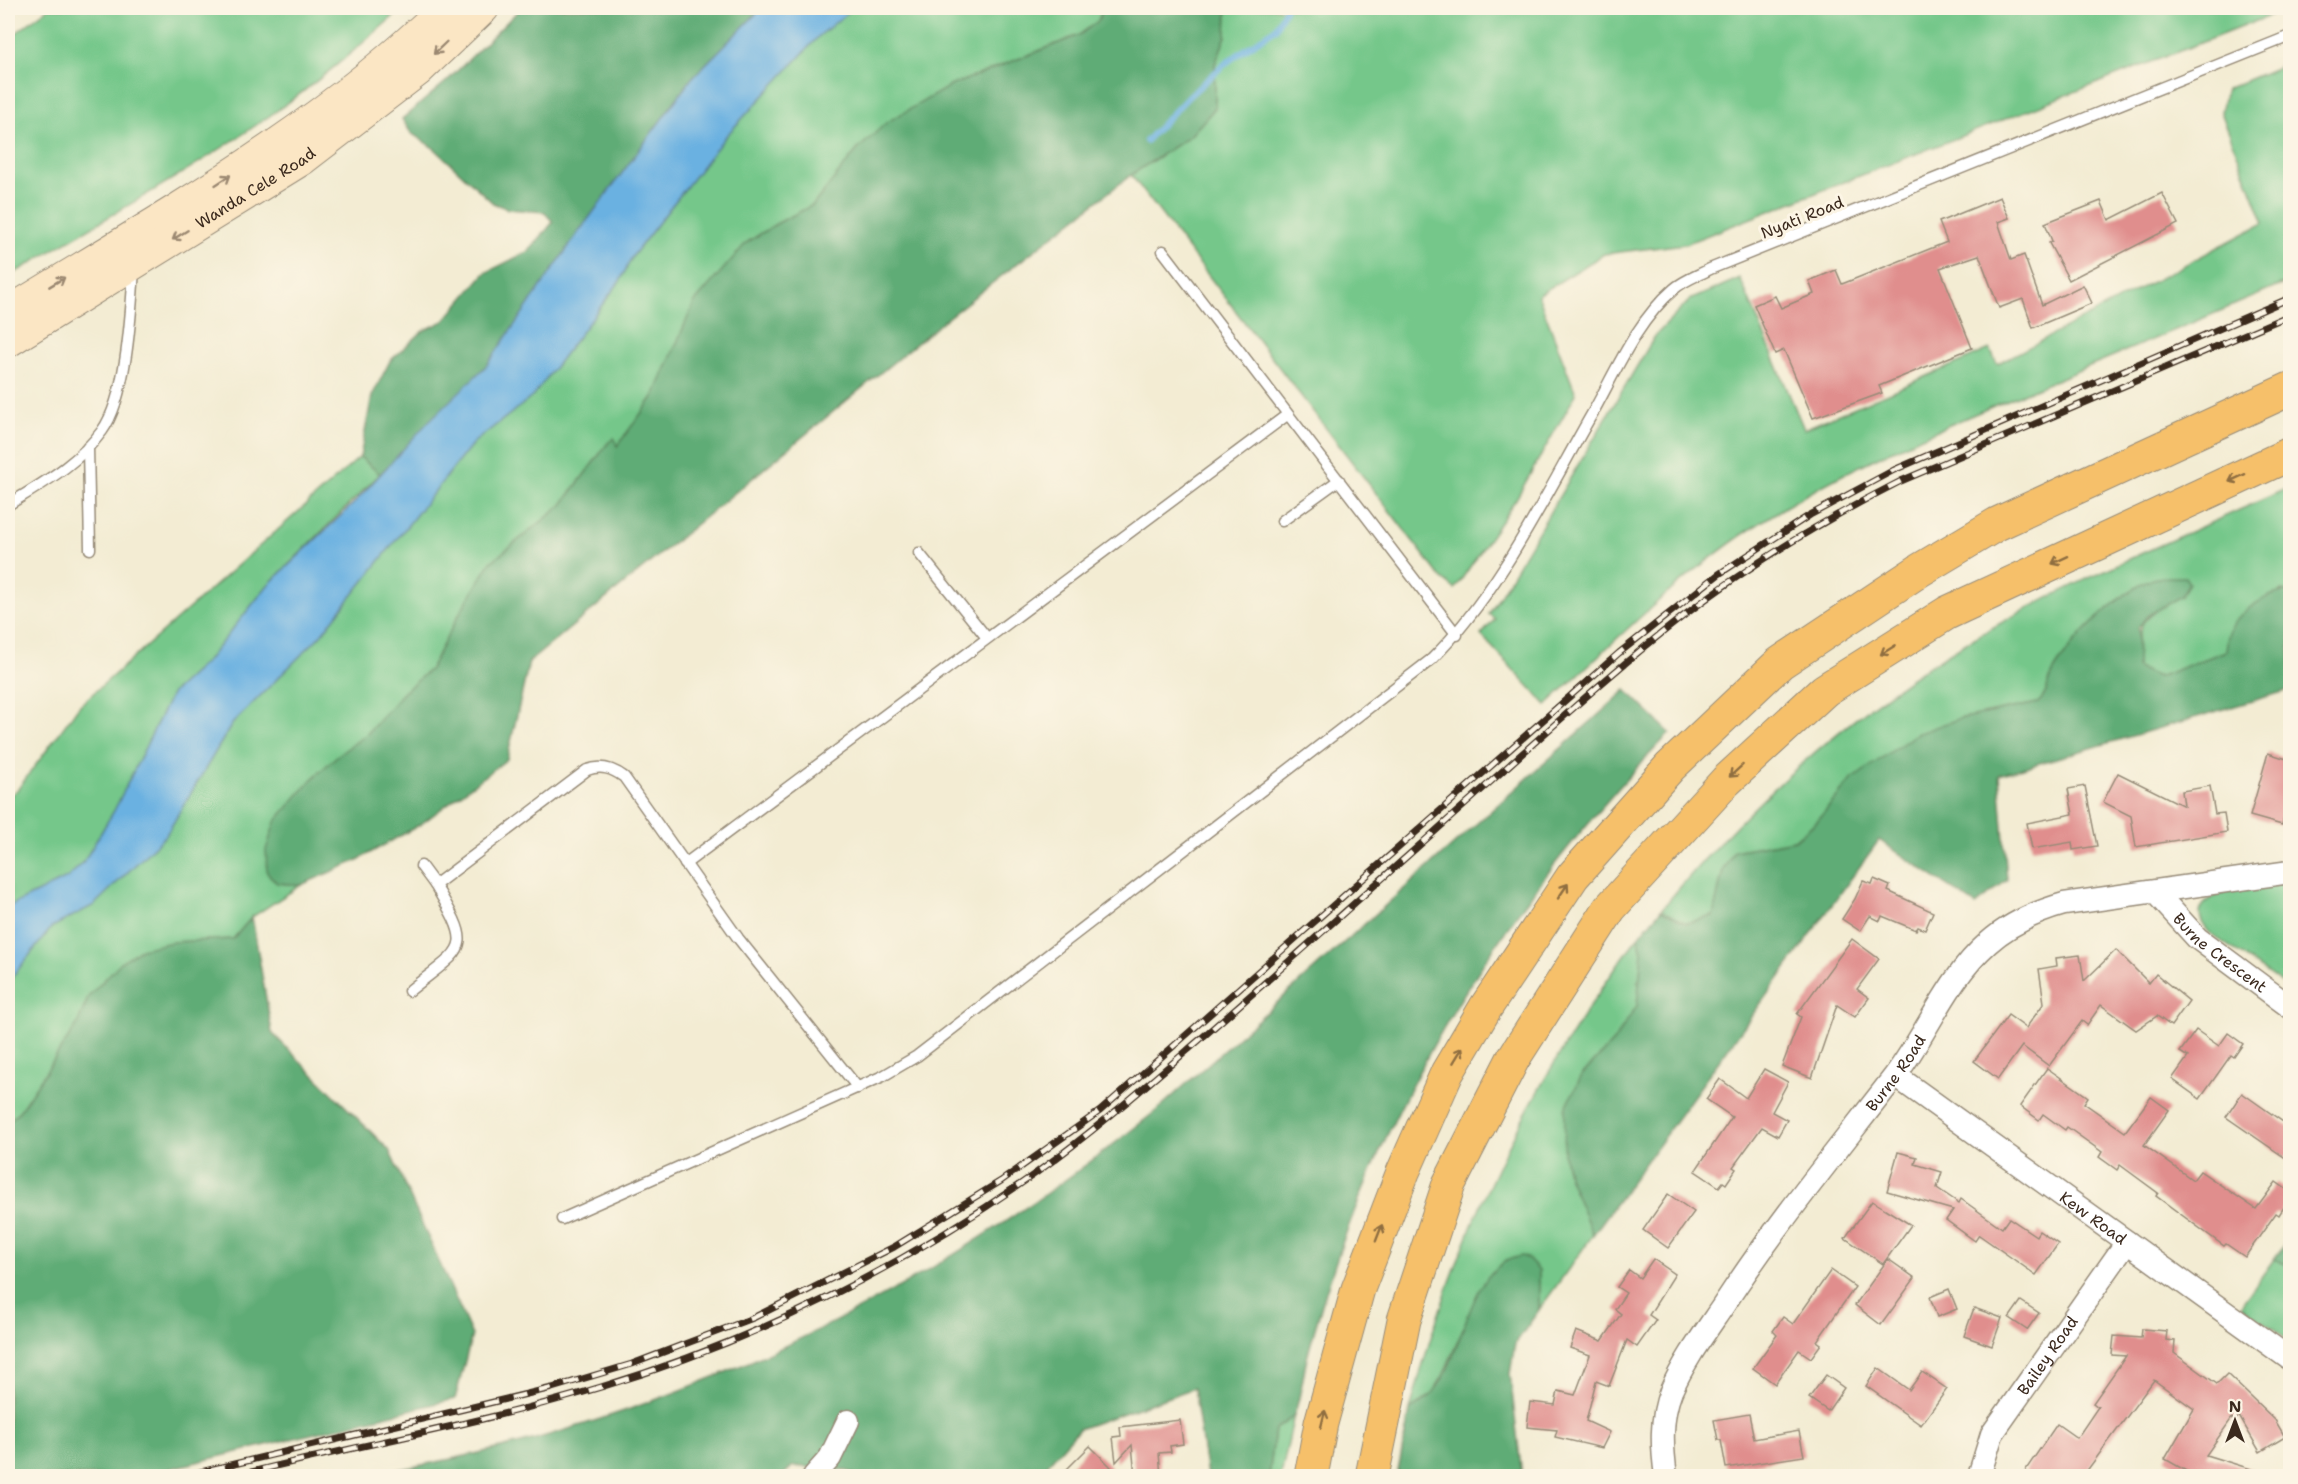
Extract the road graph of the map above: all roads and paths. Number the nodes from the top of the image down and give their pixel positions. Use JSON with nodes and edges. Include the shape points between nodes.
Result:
{"nodes":[{"id":1,"x":445,"y":8,"type":"edge"},
{"id":2,"x":483,"y":8,"type":"edge"},
{"id":3,"x":2290,"y":36,"type":"edge"},
{"id":4,"x":1164,"y":251,"type":"dead end"},
{"id":5,"x":135,"y":263,"type":"junction"},
{"id":6,"x":8,"y":313,"type":"edge"},
{"id":7,"x":8,"y":341,"type":"edge"},
{"id":8,"x":2290,"y":389,"type":"edge"},
{"id":9,"x":1287,"y":415,"type":"junction"},
{"id":10,"x":88,"y":447,"type":"junction"},
{"id":11,"x":2290,"y":454,"type":"edge"},
{"id":12,"x":1339,"y":480,"type":"junction"},
{"id":13,"x":8,"y":505,"type":"edge"},
{"id":14,"x":1282,"y":521,"type":"dead end"},
{"id":15,"x":90,"y":549,"type":"dead end"},
{"id":16,"x":919,"y":553,"type":"dead end"},
{"id":17,"x":1456,"y":635,"type":"junction"},
{"id":18,"x":987,"y":638,"type":"junction"},
{"id":19,"x":685,"y":864,"type":"junction"},
{"id":20,"x":421,"y":866,"type":"dead end"},
{"id":21,"x":2290,"y":872,"type":"edge"},
{"id":22,"x":435,"y":885,"type":"junction"},
{"id":23,"x":2156,"y":893,"type":"junction"},
{"id":24,"x":409,"y":991,"type":"dead end"},
{"id":25,"x":2290,"y":1007,"type":"edge"},
{"id":26,"x":1896,"y":1076,"type":"junction"},
{"id":27,"x":858,"y":1088,"type":"junction"},
{"id":28,"x":562,"y":1219,"type":"dead end"},
{"id":29,"x":2127,"y":1242,"type":"junction"},
{"id":30,"x":2290,"y":1359,"type":"edge"},
{"id":31,"x":848,"y":1421,"type":"dead end"},
{"id":32,"x":814,"y":1476,"type":"edge"},
{"id":33,"x":1311,"y":1476,"type":"edge"},
{"id":34,"x":1372,"y":1476,"type":"edge"},
{"id":35,"x":1666,"y":1476,"type":"edge"},
{"id":36,"x":1979,"y":1476,"type":"edge"}],
"edges":[{"from":6,"to":1,"type":"street","name":"Wanda Cele Road","one_way":true,"via":[[294,135],[406,46]]},
{"from":2,"to":5,"type":"street","name":"Wanda Cele Road","one_way":true,"via":[[418,70],[302,159]]},
{"from":3,"to":17,"type":"lane","name":"Nyati Road","via":[[1710,269],[1676,287],[1654,308],[1629,345],[1479,608]]},
{"from":4,"to":9,"type":"lane"},
{"from":5,"to":7,"type":"street","name":"Wanda Cele Road"},
{"from":5,"to":10,"type":"lane","via":[[116,401],[103,430]]},
{"from":33,"to":8,"type":"highway","one_way":true,"via":[[1358,1289],[1403,1172],[1448,1072],[1486,1007],[1574,876],[1670,767],[1780,663],[1920,570],[1997,524]]},
{"from":9,"to":12,"type":"lane"},
{"from":9,"to":18,"type":"lane"},
{"from":10,"to":13,"type":"lane","via":[[67,466]]},
{"from":10,"to":15,"type":"lane"},
{"from":11,"to":34,"type":"highway","one_way":true,"via":[[1947,613],[1825,690],[1726,781],[1610,908],[1513,1059],[1449,1184],[1404,1320]]},
{"from":12,"to":14,"type":"lane"},
{"from":12,"to":17,"type":"lane"},
{"from":16,"to":18,"type":"lane"},
{"from":17,"to":27,"type":"lane","name":"Nyati Road","via":[[1403,682],[917,1056]]},
{"from":18,"to":19,"type":"lane"},
{"from":19,"to":22,"type":"lane","via":[[624,777],[597,767],[587,770]]},
{"from":19,"to":27,"type":"lane","via":[[738,938]]},
{"from":20,"to":22,"type":"lane"},
{"from":21,"to":23,"type":"street","name":"Burne Road"},
{"from":22,"to":24,"type":"lane","via":[[458,923],[460,944],[454,955]]},
{"from":23,"to":25,"type":"street","name":"Burne Crescent","via":[[2197,939]]},
{"from":23,"to":26,"type":"street","name":"Burne Road","via":[[2064,904],[2016,923],[1988,943],[1965,967]]},
{"from":26,"to":29,"type":"street","name":"Kew Road"},
{"from":26,"to":35,"type":"street","name":"Burne Road","via":[[1739,1281],[1685,1362],[1664,1417]]},
{"from":27,"to":28,"type":"lane","name":"Nyati Road"},
{"from":29,"to":30,"type":"street","name":"Kew Road"},
{"from":29,"to":36,"type":"street","name":"Bailey Road","via":[[1992,1434]]},
{"from":31,"to":32,"type":"street","via":[[830,1458]]}]}
